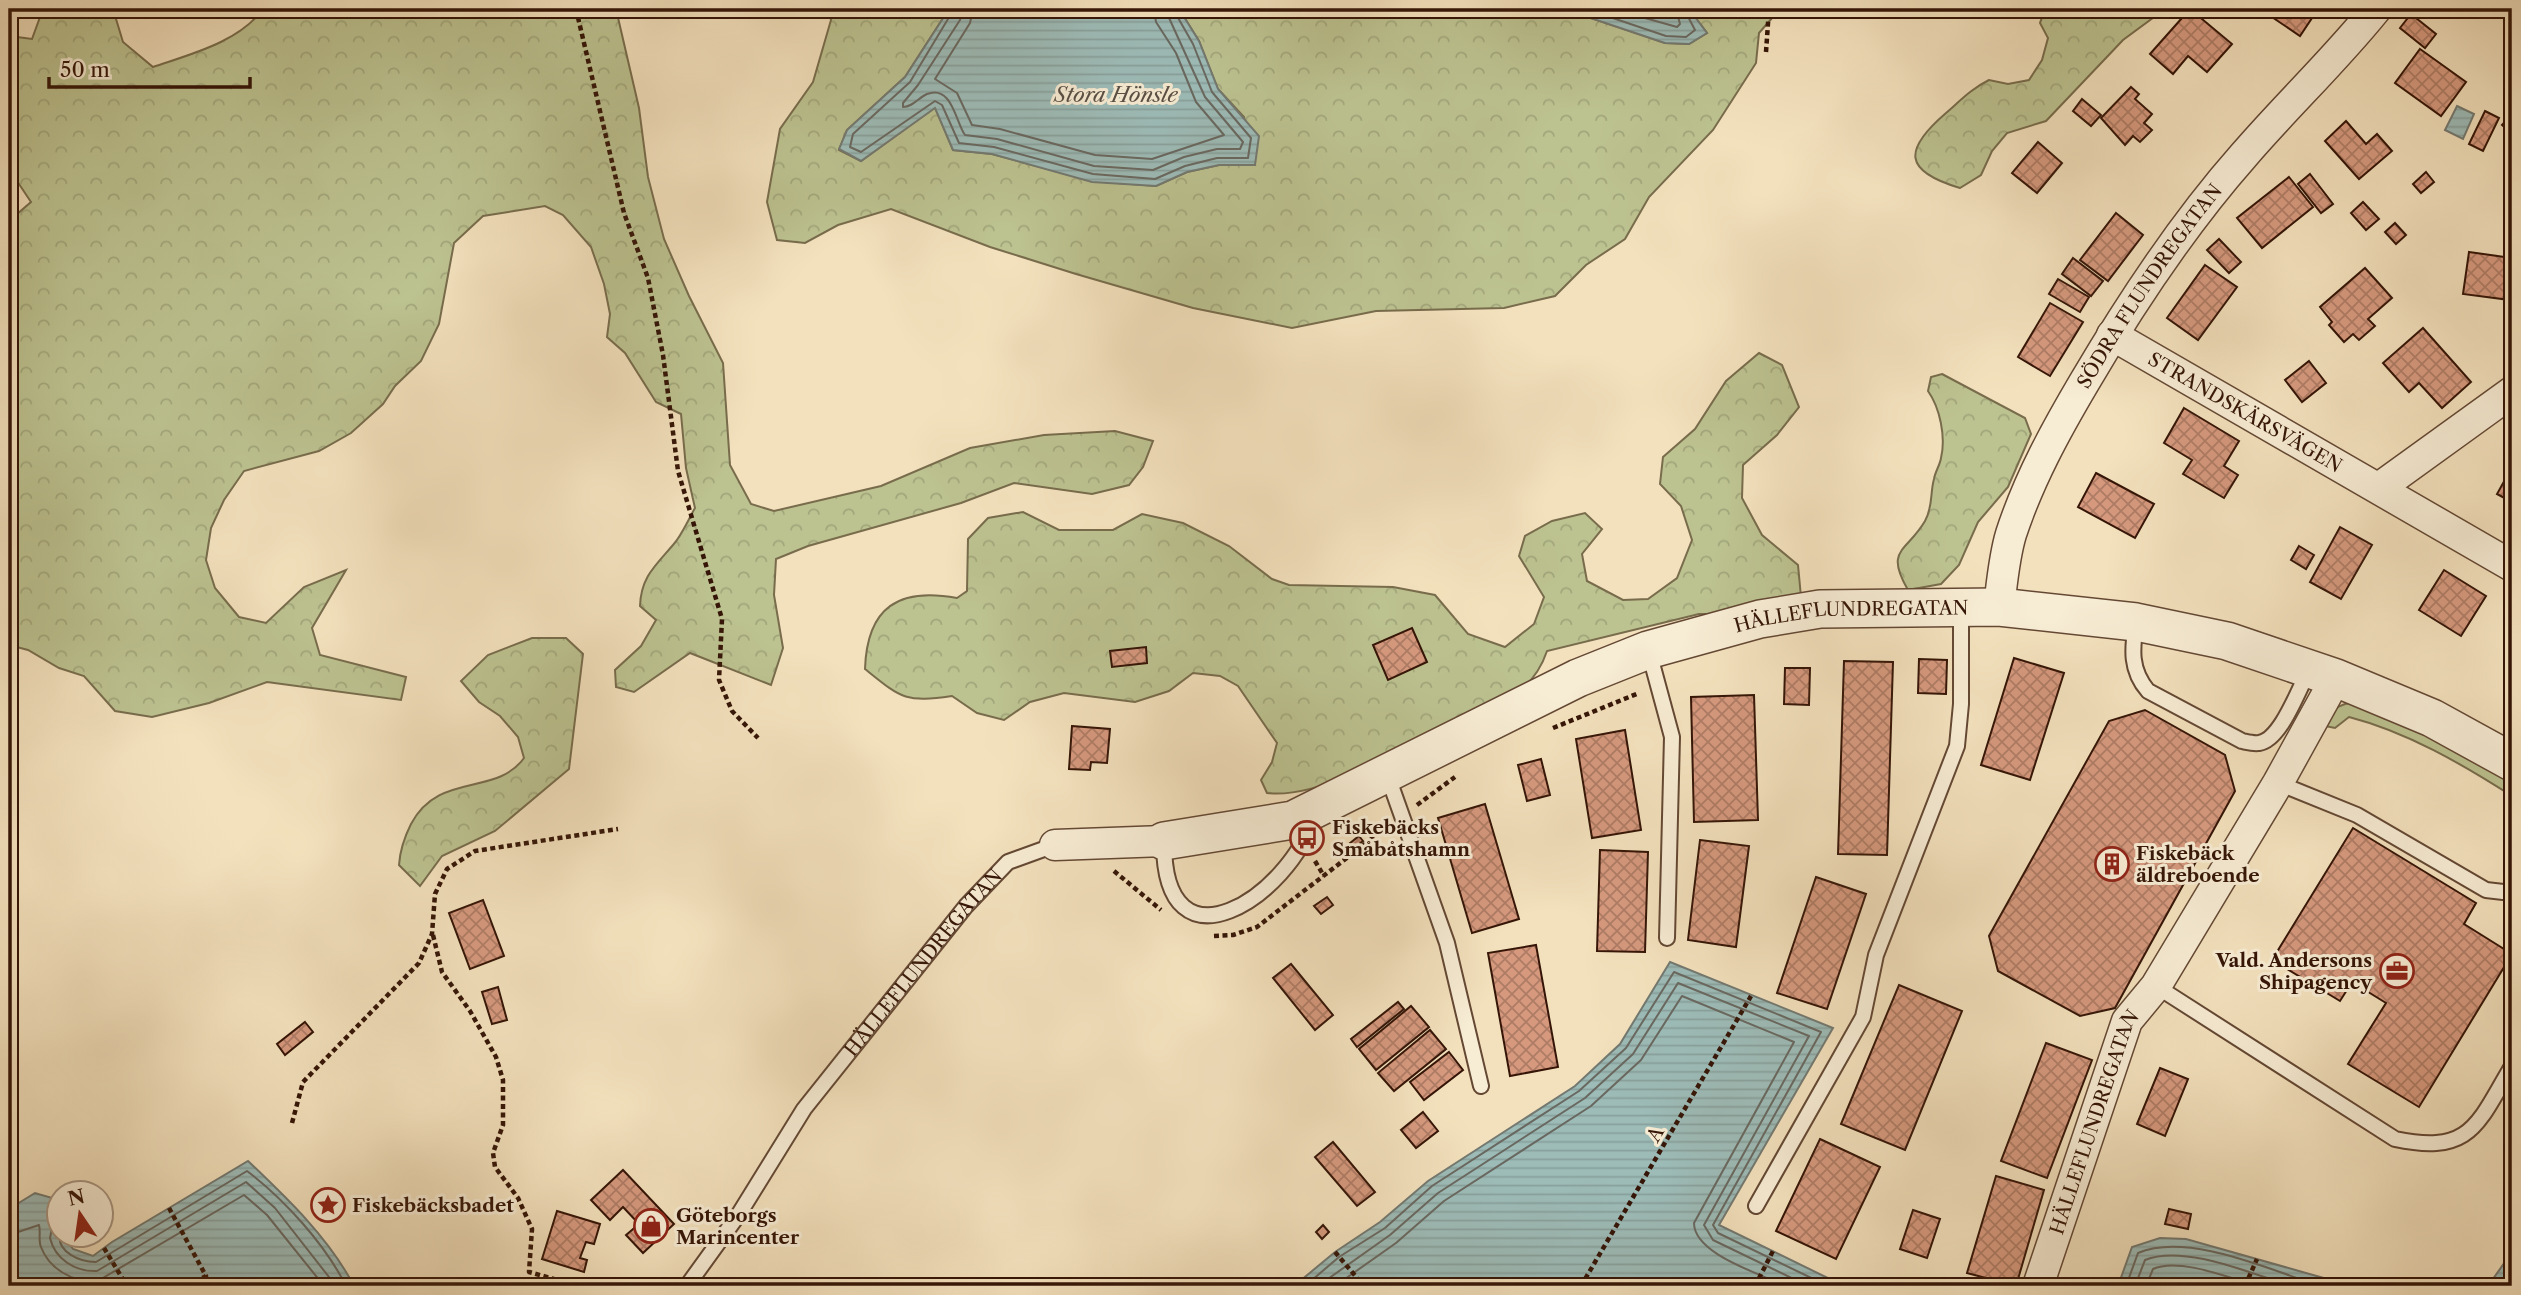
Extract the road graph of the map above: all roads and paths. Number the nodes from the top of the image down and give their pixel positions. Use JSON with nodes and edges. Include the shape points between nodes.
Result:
{"nodes":[{"id":1,"x":576,"y":9,"type":"edge"},
{"id":2,"x":1769,"y":9,"type":"edge"},
{"id":3,"x":2376,"y":9,"type":"edge"},
{"id":4,"x":1766,"y":52,"type":"dead end"},
{"id":5,"x":2112,"y":335,"type":"junction"},
{"id":6,"x":2512,"y":393,"type":"edge"},
{"id":7,"x":2379,"y":488,"type":"junction"},
{"id":8,"x":2512,"y":566,"type":"edge"},
{"id":9,"x":1961,"y":607,"type":"junction"},
{"id":10,"x":1999,"y":607,"type":"junction"},
{"id":11,"x":2136,"y":622,"type":"junction"},
{"id":12,"x":1648,"y":650,"type":"junction"},
{"id":13,"x":2322,"y":674,"type":"junction"},
{"id":14,"x":1659,"y":684,"type":"junction"},
{"id":15,"x":1545,"y":732,"type":"dead end"},
{"id":16,"x":758,"y":738,"type":"dead end"},
{"id":17,"x":2512,"y":762,"type":"edge"},
{"id":18,"x":1387,"y":774,"type":"junction"},
{"id":19,"x":1458,"y":774,"type":"dead end"},
{"id":20,"x":2278,"y":783,"type":"junction"},
{"id":21,"x":1315,"y":811,"type":"junction"},
{"id":22,"x":1401,"y":815,"type":"junction"},
{"id":23,"x":618,"y":828,"type":"dead end"},
{"id":24,"x":1164,"y":842,"type":"junction"},
{"id":25,"x":1055,"y":845,"type":"joint"},
{"id":26,"x":1315,"y":860,"type":"dead end"},
{"id":27,"x":1104,"y":864,"type":"dead end"},
{"id":28,"x":1324,"y":876,"type":"junction"},
{"id":29,"x":2512,"y":892,"type":"edge"},
{"id":30,"x":1166,"y":915,"type":"dead end"},
{"id":31,"x":432,"y":934,"type":"junction"},
{"id":32,"x":1206,"y":937,"type":"dead end"},
{"id":33,"x":1667,"y":938,"type":"dead end"},
{"id":34,"x":2156,"y":986,"type":"junction"},
{"id":35,"x":1751,"y":996,"type":"dead end"},
{"id":36,"x":2512,"y":1066,"type":"edge"},
{"id":37,"x":1481,"y":1086,"type":"dead end"},
{"id":38,"x":292,"y":1123,"type":"dead end"},
{"id":39,"x":1756,"y":1206,"type":"dead end"},
{"id":40,"x":169,"y":1208,"type":"dead end"},
{"id":41,"x":105,"y":1250,"type":"edge"},
{"id":42,"x":1773,"y":1251,"type":"dead end"},
{"id":43,"x":1335,"y":1252,"type":"dead end"},
{"id":44,"x":2257,"y":1259,"type":"dead end"},
{"id":45,"x":572,"y":1284,"type":"dead end"},
{"id":46,"x":127,"y":1286,"type":"edge"},
{"id":47,"x":188,"y":1286,"type":"edge"},
{"id":48,"x":687,"y":1286,"type":"edge"},
{"id":49,"x":1364,"y":1286,"type":"edge"},
{"id":50,"x":1581,"y":1286,"type":"edge"},
{"id":51,"x":1755,"y":1286,"type":"edge"},
{"id":52,"x":2038,"y":1286,"type":"edge"},
{"id":53,"x":2245,"y":1286,"type":"edge"}],
"edges":[{"from":1,"to":16,"type":"path","via":[[624,213],[648,278],[678,471],[722,619],[719,680],[732,711]]},
{"from":2,"to":4,"type":"path"},
{"from":3,"to":5,"type":"street","name":"SÖDRA FLUNDREGATAN","via":[[2187,223]]},
{"from":5,"to":7,"type":"street","name":"STRANDSKÄRSVÄGEN"},
{"from":5,"to":10,"type":"street","name":"SÖDRA FLUNDREGATAN","via":[[2028,488],[2010,536]]},
{"from":6,"to":7,"type":"street"},
{"from":7,"to":8,"type":"street","name":"STRANDSKÄRSVÄGEN"},
{"from":9,"to":10,"type":"street","name":"HÄLLEFLUNDREGATAN"},
{"from":9,"to":12,"type":"street","name":"HÄLLEFLUNDREGATAN","via":[[1820,610],[1760,619]]},
{"from":9,"to":39,"type":"lane","via":[[1957,746],[1877,955],[1863,1017]]},
{"from":10,"to":11,"type":"street","name":"HÄLLEFLUNDREGATAN"},
{"from":11,"to":13,"type":"street","name":"HÄLLEFLUNDREGATAN","via":[[2236,643]]},
{"from":11,"to":13,"type":"lane","via":[[2131,656],[2148,691],[2242,741],[2258,744],[2269,739]]},
{"from":12,"to":14,"type":"lane"},
{"from":12,"to":18,"type":"street","name":"HÄLLEFLUNDREGATAN","via":[[1578,678]]},
{"from":13,"to":17,"type":"street","name":"HÄLLEFLUNDREGATAN","via":[[2432,719]]},
{"from":13,"to":20,"type":"street","name":"HÄLLEFLUNDREGATAN"},
{"from":14,"to":15,"type":"path"},
{"from":14,"to":33,"type":"lane","via":[[1672,737]]},
{"from":18,"to":21,"type":"street","name":"HÄLLEFLUNDREGATAN"},
{"from":18,"to":22,"type":"lane"},
{"from":19,"to":22,"type":"path"},
{"from":20,"to":29,"type":"lane","via":[[2357,815],[2486,890]]},
{"from":20,"to":34,"type":"street","name":"HÄLLEFLUNDREGATAN"},
{"from":21,"to":24,"type":"street","name":"HÄLLEFLUNDREGATAN","via":[[1270,826]]},
{"from":21,"to":24,"type":"lane","via":[[1307,838],[1287,868],[1263,892],[1229,913],[1200,914],[1184,907],[1170,890]]},
{"from":22,"to":28,"type":"path"},
{"from":22,"to":37,"type":"lane","via":[[1447,943]]},
{"from":23,"to":31,"type":"path","via":[[475,851],[447,869],[435,894]]},
{"from":24,"to":25,"type":"street","name":"HÄLLEFLUNDREGATAN"},
{"from":25,"to":48,"type":"lane","name":"HÄLLEFLUNDREGATAN","via":[[1008,862],[967,906],[804,1109],[739,1214]]},
{"from":26,"to":28,"type":"path"},
{"from":27,"to":30,"type":"path"},
{"from":28,"to":32,"type":"path","via":[[1256,927]]},
{"from":31,"to":38,"type":"path","via":[[419,963],[303,1082]]},
{"from":31,"to":45,"type":"path","via":[[442,972],[496,1057],[503,1080],[503,1125],[493,1153],[495,1167],[533,1229],[528,1272]]},
{"from":34,"to":36,"type":"lane","via":[[2395,1139],[2427,1145],[2460,1139],[2473,1128]]},
{"from":34,"to":52,"type":"street","name":"HÄLLEFLUNDREGATAN","via":[[2127,1021]]},
{"from":35,"to":50,"type":"path","name":"A"},
{"from":40,"to":47,"type":"path","via":[[206,1276]]},
{"from":41,"to":46,"type":"path"},
{"from":42,"to":51,"type":"path"},
{"from":43,"to":49,"type":"path"},
{"from":44,"to":53,"type":"path"}]}
